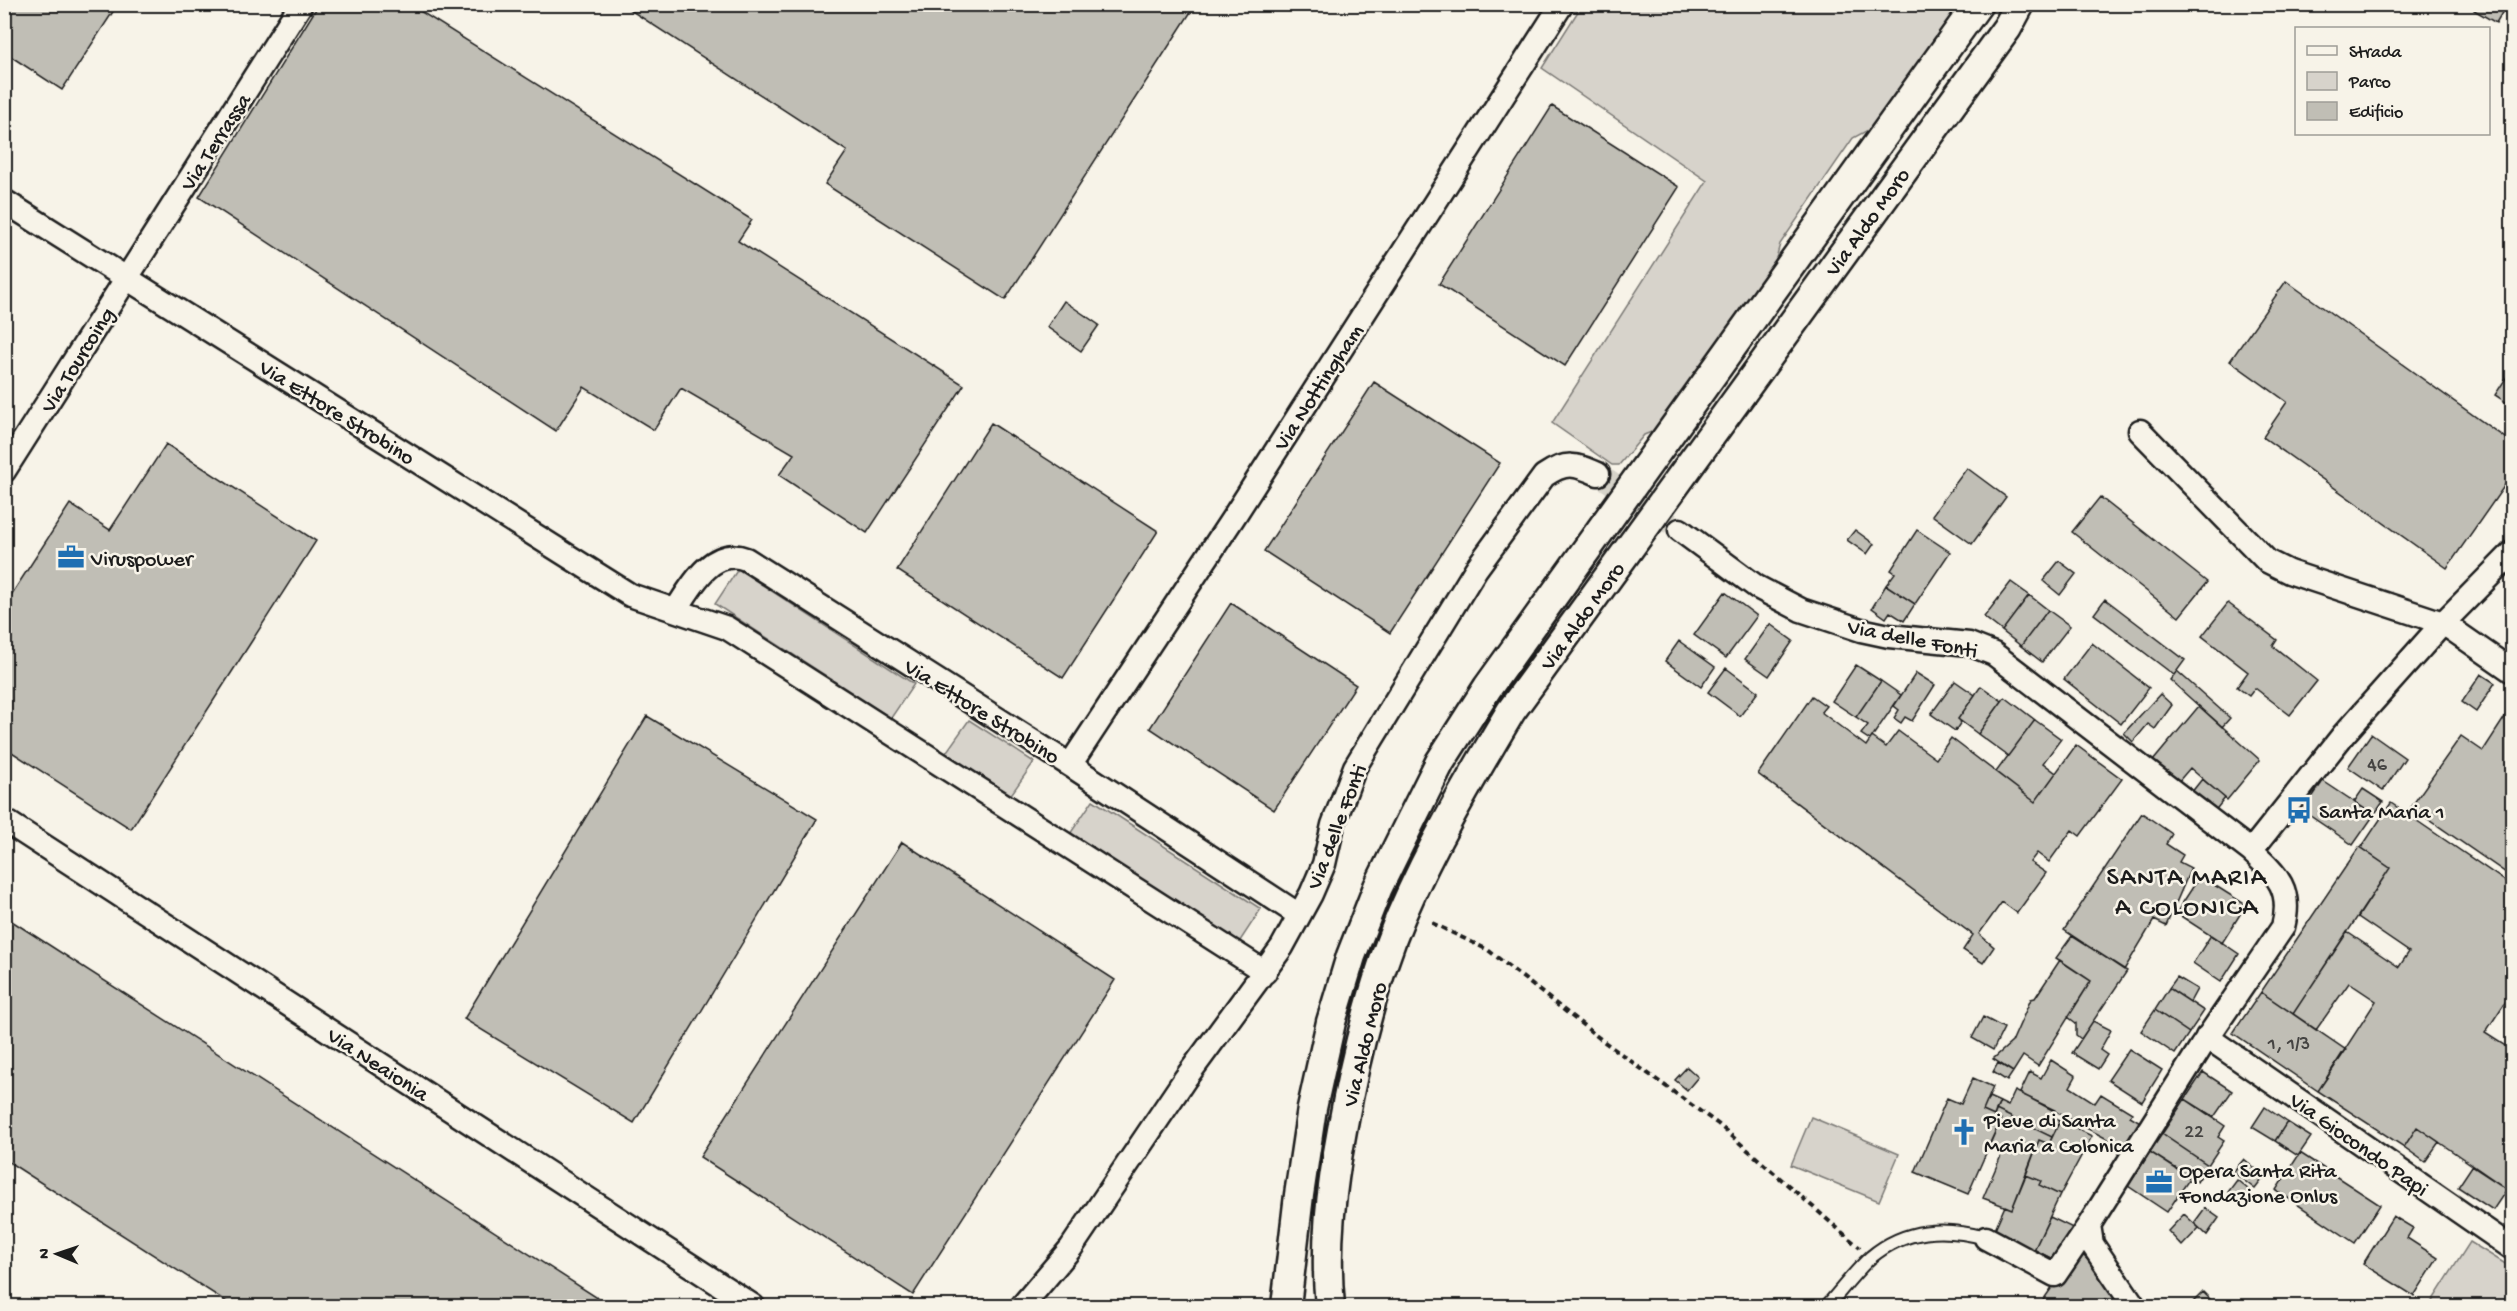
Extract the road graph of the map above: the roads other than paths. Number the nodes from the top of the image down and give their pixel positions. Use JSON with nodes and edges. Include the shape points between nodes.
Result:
{"nodes":[{"id":1,"x":301,"y":4,"type":"edge"},
{"id":2,"x":1562,"y":4,"type":"edge"},
{"id":3,"x":1978,"y":4,"type":"edge"},
{"id":4,"x":2020,"y":4,"type":"edge"},
{"id":5,"x":4,"y":201,"type":"edge"},
{"id":6,"x":127,"y":278,"type":"junction"},
{"id":7,"x":2140,"y":430,"type":"dead end"},
{"id":8,"x":4,"y":471,"type":"edge"},
{"id":9,"x":1598,"y":474,"type":"tunnel mouth"},
{"id":10,"x":1680,"y":530,"type":"tunnel mouth"},
{"id":11,"x":2512,"y":554,"type":"edge"},
{"id":12,"x":676,"y":610,"type":"junction"},
{"id":13,"x":2443,"y":623,"type":"junction"},
{"id":14,"x":2512,"y":671,"type":"edge"},
{"id":15,"x":1070,"y":765,"type":"junction"},
{"id":16,"x":4,"y":820,"type":"edge"},
{"id":17,"x":2251,"y":851,"type":"junction"},
{"id":18,"x":1299,"y":915,"type":"junction"},
{"id":19,"x":1265,"y":972,"type":"junction"},
{"id":20,"x":2207,"y":1037,"type":"junction"},
{"id":21,"x":2089,"y":1225,"type":"junction"},
{"id":22,"x":1986,"y":1238,"type":"joint"},
{"id":23,"x":2512,"y":1248,"type":"edge"},
{"id":24,"x":749,"y":1306,"type":"edge"},
{"id":25,"x":1022,"y":1306,"type":"edge"},
{"id":26,"x":1286,"y":1306,"type":"edge"},
{"id":27,"x":1330,"y":1306,"type":"edge"},
{"id":28,"x":1827,"y":1306,"type":"edge"},
{"id":29,"x":2134,"y":1306,"type":"edge"}],
"edges":[{"from":1,"to":6,"type":"street","name":"Via Terrassa"},
{"from":2,"to":15,"type":"street","name":"Via Nottingham"},
{"from":3,"to":26,"type":"street","name":"Via Aldo Moro","via":[[1488,687],[1440,762],[1378,887],[1331,1022],[1312,1108]]},
{"from":4,"to":27,"type":"street","name":"Via Aldo Moro","via":[[2007,28],[1511,711],[1443,828],[1401,916],[1365,1022],[1351,1079],[1331,1194],[1327,1279]]},
{"from":5,"to":6,"type":"street","name":"Via Ettore Strobino"},
{"from":6,"to":8,"type":"street","name":"Via Tourcoing"},
{"from":6,"to":12,"type":"street","name":"Via Ettore Strobino","via":[[630,596]]},
{"from":7,"to":13,"type":"street","via":[[2267,561],[2289,572]]},
{"from":9,"to":18,"type":"street","name":"Via delle Fonti","via":[[1568,465],[1544,476],[1476,569],[1355,767],[1333,825],[1324,864]]},
{"from":10,"to":17,"type":"street","name":"Via delle Fonti","via":[[1757,587],[1801,610],[1861,630],[1969,644],[1994,654]]},
{"from":11,"to":13,"type":"street"},
{"from":12,"to":15,"type":"street","name":"Via Ettore Strobino","via":[[710,565],[723,556],[737,556]]},
{"from":12,"to":19,"type":"street","name":"Via Ettore Strobino","via":[[727,628]]},
{"from":13,"to":14,"type":"street"},
{"from":13,"to":17,"type":"street","via":[[2344,734]]},
{"from":15,"to":18,"type":"street","name":"Via Ettore Strobino"},
{"from":16,"to":24,"type":"street","name":"Via Neaionia"},
{"from":17,"to":20,"type":"street","name":"Via delle Fonti","via":[[2276,874],[2287,912],[2279,933]]},
{"from":18,"to":19,"type":"street","name":"Via delle Fonti"},
{"from":19,"to":25,"type":"street","name":"Via delle Fonti","via":[[1185,1079],[1071,1248]]},
{"from":20,"to":21,"type":"street","name":"Via delle Fonti"},
{"from":20,"to":23,"type":"street","name":"Via Giocondo Papi"},
{"from":21,"to":22,"type":"street","name":"Via delle Fonti","via":[[2055,1275]]},
{"from":21,"to":29,"type":"street","via":[[2092,1244]]},
{"from":22,"to":28,"type":"lane","via":[[1959,1231],[1926,1232],[1898,1240],[1870,1258]]}]}
